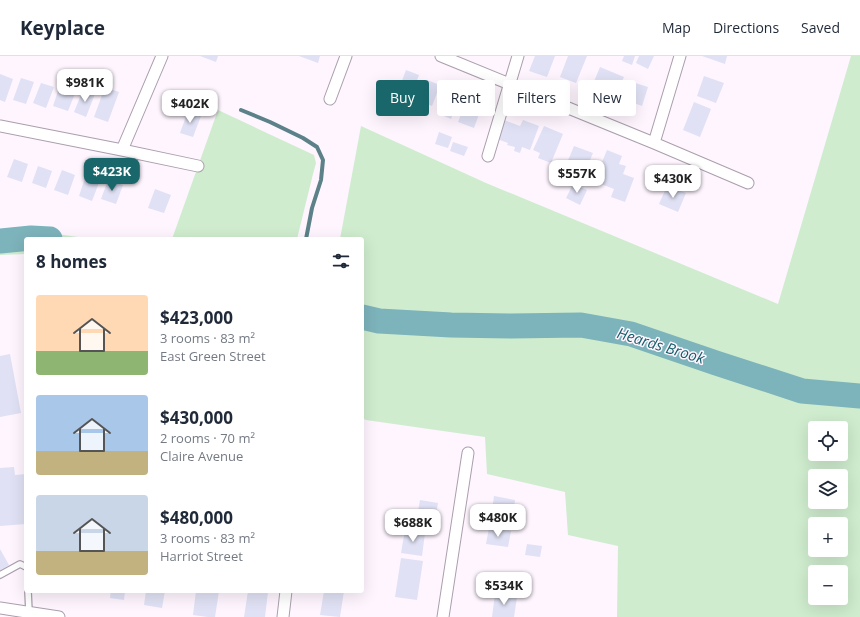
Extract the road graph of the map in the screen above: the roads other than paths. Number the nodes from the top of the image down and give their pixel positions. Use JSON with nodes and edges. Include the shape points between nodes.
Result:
{"nodes":[{"id":1,"x":162,"y":56,"type":"edge"},
{"id":2,"x":346,"y":56,"type":"edge"},
{"id":3,"x":441,"y":56,"type":"edge"},
{"id":4,"x":518,"y":56,"type":"edge"},
{"id":5,"x":680,"y":56,"type":"edge"},
{"id":6,"x":511,"y":80,"type":"edge"},
{"id":7,"x":503,"y":81,"type":"edge"},
{"id":8,"x":330,"y":99,"type":"dead end"},
{"id":9,"x":503,"y":107,"type":"edge"},
{"id":10,"x":570,"y":109,"type":"edge"},
{"id":11,"x":0,"y":126,"type":"edge"},
{"id":12,"x":654,"y":143,"type":"junction"},
{"id":13,"x":122,"y":150,"type":"junction"},
{"id":14,"x":488,"y":156,"type":"dead end"},
{"id":15,"x":198,"y":166,"type":"dead end"},
{"id":16,"x":748,"y":183,"type":"dead end"},
{"id":17,"x":468,"y":453,"type":"dead end"},
{"id":18,"x":24,"y":566,"type":"edge"},
{"id":19,"x":0,"y":575,"type":"edge"},
{"id":20,"x":28,"y":593,"type":"edge"},
{"id":21,"x":286,"y":593,"type":"edge"},
{"id":22,"x":0,"y":608,"type":"edge"},
{"id":23,"x":29,"y":612,"type":"junction"},
{"id":24,"x":59,"y":617,"type":"edge"},
{"id":25,"x":283,"y":617,"type":"edge"},
{"id":26,"x":443,"y":617,"type":"edge"}],
"edges":[{"from":1,"to":13,"type":"street"},
{"from":2,"to":8,"type":"street"},
{"from":3,"to":7,"type":"street"},
{"from":4,"to":6,"type":"street"},
{"from":5,"to":12,"type":"street"},
{"from":9,"to":14,"type":"street"},
{"from":10,"to":12,"type":"street"},
{"from":11,"to":13,"type":"street"},
{"from":12,"to":16,"type":"street"},
{"from":13,"to":15,"type":"street"},
{"from":17,"to":26,"type":"street"},
{"from":18,"to":19,"type":"lane","via":[[20,564]]},
{"from":20,"to":23,"type":"lane"},
{"from":21,"to":25,"type":"street"},
{"from":22,"to":23,"type":"street"},
{"from":23,"to":24,"type":"street"}]}
